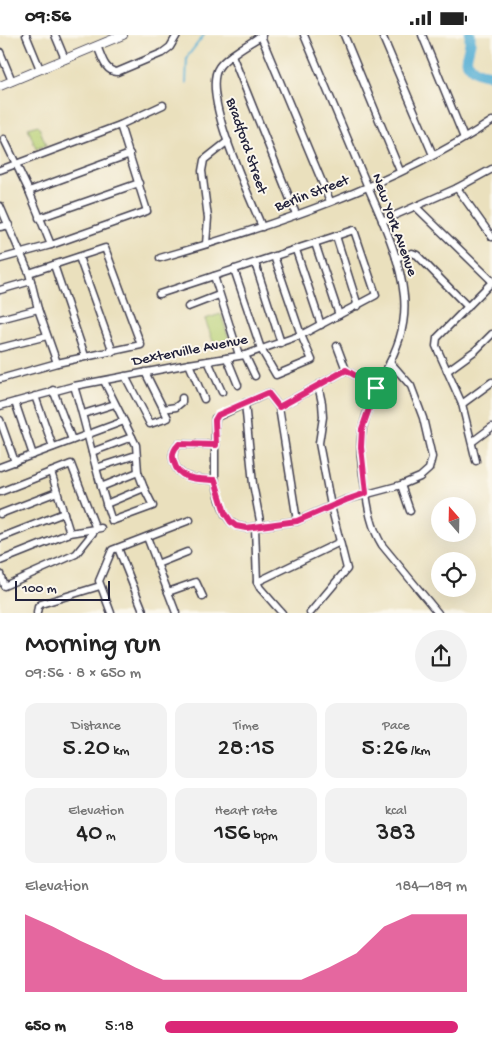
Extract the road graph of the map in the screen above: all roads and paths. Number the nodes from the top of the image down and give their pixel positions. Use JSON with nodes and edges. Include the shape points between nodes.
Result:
{"nodes":[{"id":1,"x":26,"y":35,"type":"edge"},
{"id":2,"x":55,"y":35,"type":"edge"},
{"id":3,"x":123,"y":35,"type":"edge"},
{"id":4,"x":177,"y":35,"type":"edge"},
{"id":5,"x":262,"y":35,"type":"edge"},
{"id":6,"x":304,"y":35,"type":"edge"},
{"id":7,"x":344,"y":35,"type":"edge"},
{"id":8,"x":382,"y":35,"type":"edge"},
{"id":9,"x":422,"y":35,"type":"edge"},
{"id":10,"x":97,"y":46,"type":"junction"},
{"id":11,"x":0,"y":51,"type":"edge"},
{"id":12,"x":232,"y":55,"type":"junction"},
{"id":13,"x":65,"y":59,"type":"junction"},
{"id":14,"x":40,"y":69,"type":"junction"},
{"id":15,"x":12,"y":81,"type":"junction"},
{"id":16,"x":0,"y":86,"type":"edge"},
{"id":17,"x":163,"y":105,"type":"dead end"},
{"id":18,"x":492,"y":121,"type":"edge"},
{"id":19,"x":120,"y":125,"type":"junction"},
{"id":20,"x":464,"y":138,"type":"junction"},
{"id":21,"x":4,"y":139,"type":"dead end"},
{"id":22,"x":228,"y":141,"type":"junction"},
{"id":23,"x":130,"y":154,"type":"junction"},
{"id":24,"x":432,"y":155,"type":"junction"},
{"id":25,"x":17,"y":165,"type":"junction"},
{"id":26,"x":492,"y":169,"type":"edge"},
{"id":27,"x":0,"y":171,"type":"edge"},
{"id":28,"x":400,"y":171,"type":"junction"},
{"id":29,"x":139,"y":183,"type":"junction"},
{"id":30,"x":368,"y":187,"type":"junction"},
{"id":31,"x":457,"y":188,"type":"junction"},
{"id":32,"x":29,"y":191,"type":"junction"},
{"id":33,"x":330,"y":201,"type":"junction"},
{"id":34,"x":0,"y":206,"type":"edge"},
{"id":35,"x":416,"y":207,"type":"junction"},
{"id":36,"x":296,"y":213,"type":"junction"},
{"id":37,"x":39,"y":218,"type":"junction"},
{"id":38,"x":382,"y":221,"type":"junction"},
{"id":39,"x":8,"y":225,"type":"junction"},
{"id":40,"x":0,"y":227,"type":"edge"},
{"id":41,"x":262,"y":227,"type":"junction"},
{"id":42,"x":336,"y":236,"type":"junction"},
{"id":43,"x":492,"y":237,"type":"edge"},
{"id":44,"x":315,"y":243,"type":"junction"},
{"id":45,"x":206,"y":244,"type":"junction"},
{"id":46,"x":51,"y":245,"type":"junction"},
{"id":47,"x":296,"y":250,"type":"junction"},
{"id":48,"x":22,"y":254,"type":"junction"},
{"id":49,"x":274,"y":256,"type":"junction"},
{"id":50,"x":79,"y":257,"type":"junction"},
{"id":51,"x":160,"y":258,"type":"dead end"},
{"id":52,"x":0,"y":259,"type":"edge"},
{"id":53,"x":396,"y":259,"type":"junction"},
{"id":54,"x":255,"y":263,"type":"junction"},
{"id":55,"x":54,"y":265,"type":"junction"},
{"id":56,"x":234,"y":269,"type":"junction"},
{"id":57,"x":29,"y":273,"type":"junction"},
{"id":58,"x":214,"y":275,"type":"junction"},
{"id":59,"x":30,"y":281,"type":"junction"},
{"id":60,"x":492,"y":282,"type":"edge"},
{"id":61,"x":0,"y":289,"type":"edge"},
{"id":62,"x":159,"y":293,"type":"dead end"},
{"id":63,"x":219,"y":295,"type":"junction"},
{"id":64,"x":358,"y":306,"type":"junction"},
{"id":65,"x":188,"y":307,"type":"dead end"},
{"id":66,"x":468,"y":307,"type":"junction"},
{"id":67,"x":38,"y":309,"type":"junction"},
{"id":68,"x":339,"y":315,"type":"junction"},
{"id":69,"x":0,"y":319,"type":"edge"},
{"id":70,"x":321,"y":325,"type":"junction"},
{"id":71,"x":492,"y":334,"type":"edge"},
{"id":72,"x":47,"y":335,"type":"junction"},
{"id":73,"x":301,"y":335,"type":"junction"},
{"id":74,"x":282,"y":343,"type":"junction"},
{"id":75,"x":337,"y":346,"type":"dead end"},
{"id":76,"x":0,"y":348,"type":"edge"},
{"id":77,"x":262,"y":349,"type":"junction"},
{"id":78,"x":112,"y":352,"type":"junction"},
{"id":79,"x":242,"y":355,"type":"junction"},
{"id":80,"x":85,"y":356,"type":"junction"},
{"id":81,"x":227,"y":358,"type":"junction"},
{"id":82,"x":208,"y":361,"type":"junction"},
{"id":83,"x":390,"y":362,"type":"junction"},
{"id":84,"x":57,"y":363,"type":"junction"},
{"id":85,"x":189,"y":364,"type":"junction"},
{"id":86,"x":346,"y":370,"type":"junction"},
{"id":87,"x":447,"y":371,"type":"junction"},
{"id":88,"x":145,"y":372,"type":"junction"},
{"id":89,"x":255,"y":376,"type":"dead end"},
{"id":90,"x":125,"y":377,"type":"junction"},
{"id":91,"x":0,"y":379,"type":"edge"},
{"id":92,"x":104,"y":381,"type":"junction"},
{"id":93,"x":492,"y":382,"type":"edge"},
{"id":94,"x":238,"y":385,"type":"dead end"},
{"id":95,"x":318,"y":385,"type":"junction"},
{"id":96,"x":74,"y":386,"type":"junction"},
{"id":97,"x":376,"y":388,"type":"junction"},
{"id":98,"x":53,"y":391,"type":"junction"},
{"id":99,"x":222,"y":392,"type":"dead end"},
{"id":100,"x":35,"y":396,"type":"junction"},
{"id":101,"x":182,"y":398,"type":"dead end"},
{"id":102,"x":204,"y":399,"type":"dead end"},
{"id":103,"x":15,"y":402,"type":"junction"},
{"id":104,"x":115,"y":403,"type":"junction"},
{"id":105,"x":245,"y":403,"type":"junction"},
{"id":106,"x":462,"y":404,"type":"junction"},
{"id":107,"x":0,"y":406,"type":"edge"},
{"id":108,"x":279,"y":407,"type":"junction"},
{"id":109,"x":163,"y":409,"type":"junction"},
{"id":110,"x":83,"y":414,"type":"junction"},
{"id":111,"x":0,"y":420,"type":"edge"},
{"id":112,"x":124,"y":421,"type":"junction"},
{"id":113,"x":492,"y":427,"type":"edge"},
{"id":114,"x":87,"y":435,"type":"junction"},
{"id":115,"x":132,"y":437,"type":"junction"},
{"id":116,"x":72,"y":440,"type":"junction"},
{"id":117,"x":472,"y":442,"type":"junction"},
{"id":118,"x":216,"y":445,"type":"junction"},
{"id":119,"x":53,"y":447,"type":"junction"},
{"id":120,"x":92,"y":452,"type":"junction"},
{"id":121,"x":33,"y":455,"type":"junction"},
{"id":122,"x":136,"y":455,"type":"junction"},
{"id":123,"x":476,"y":461,"type":"dead end"},
{"id":124,"x":15,"y":462,"type":"junction"},
{"id":125,"x":0,"y":467,"type":"edge"},
{"id":126,"x":96,"y":468,"type":"junction"},
{"id":127,"x":50,"y":472,"type":"junction"},
{"id":128,"x":138,"y":472,"type":"junction"},
{"id":129,"x":215,"y":480,"type":"junction"},
{"id":130,"x":401,"y":485,"type":"junction"},
{"id":131,"x":101,"y":487,"type":"junction"},
{"id":132,"x":144,"y":488,"type":"junction"},
{"id":133,"x":0,"y":492,"type":"edge"},
{"id":134,"x":57,"y":492,"type":"junction"},
{"id":135,"x":366,"y":493,"type":"junction"},
{"id":136,"x":106,"y":504,"type":"junction"},
{"id":137,"x":331,"y":506,"type":"junction"},
{"id":138,"x":410,"y":511,"type":"dead end"},
{"id":139,"x":64,"y":513,"type":"junction"},
{"id":140,"x":0,"y":514,"type":"edge"},
{"id":141,"x":190,"y":520,"type":"dead end"},
{"id":142,"x":297,"y":521,"type":"junction"},
{"id":143,"x":258,"y":526,"type":"junction"},
{"id":144,"x":99,"y":528,"type":"junction"},
{"id":145,"x":70,"y":533,"type":"junction"},
{"id":146,"x":147,"y":537,"type":"junction"},
{"id":147,"x":0,"y":538,"type":"edge"},
{"id":148,"x":340,"y":542,"type":"junction"},
{"id":149,"x":118,"y":547,"type":"junction"},
{"id":150,"x":187,"y":552,"type":"dead end"},
{"id":151,"x":0,"y":561,"type":"edge"},
{"id":152,"x":157,"y":564,"type":"junction"},
{"id":153,"x":0,"y":574,"type":"edge"},
{"id":154,"x":258,"y":582,"type":"junction"},
{"id":155,"x":100,"y":586,"type":"junction"},
{"id":156,"x":168,"y":592,"type":"junction"},
{"id":157,"x":202,"y":597,"type":"dead end"},
{"id":158,"x":37,"y":610,"type":"edge"},
{"id":159,"x":111,"y":613,"type":"edge"},
{"id":160,"x":144,"y":613,"type":"edge"},
{"id":161,"x":176,"y":613,"type":"edge"},
{"id":162,"x":282,"y":613,"type":"edge"},
{"id":163,"x":310,"y":613,"type":"edge"},
{"id":164,"x":438,"y":613,"type":"edge"}],
"edges":[{"from":1,"to":14,"type":"street"},
{"from":2,"to":13,"type":"street"},
{"from":3,"to":10,"type":"street"},
{"from":4,"to":10,"type":"street","via":[[162,53],[117,72],[107,68]]},
{"from":5,"to":12,"type":"street","name":"Bradford Street"},
{"from":5,"to":33,"type":"street"},
{"from":6,"to":30,"type":"street","name":"New York Avenue"},
{"from":7,"to":28,"type":"street"},
{"from":8,"to":24,"type":"street"},
{"from":9,"to":20,"type":"street"},
{"from":10,"to":13,"type":"street"},
{"from":11,"to":15,"type":"street"},
{"from":12,"to":22,"type":"street","name":"Bradford Street","via":[[218,67],[213,87]]},
{"from":12,"to":36,"type":"street"},
{"from":13,"to":14,"type":"street"},
{"from":14,"to":15,"type":"street"},
{"from":15,"to":16,"type":"street"},
{"from":17,"to":19,"type":"street"},
{"from":18,"to":20,"type":"street","name":"Berlin Street"},
{"from":19,"to":23,"type":"street"},
{"from":19,"to":25,"type":"street"},
{"from":20,"to":24,"type":"street","name":"Berlin Street"},
{"from":21,"to":25,"type":"street"},
{"from":22,"to":41,"type":"street","name":"Bradford Street"},
{"from":22,"to":45,"type":"street","via":[[204,160],[202,171],[208,218]]},
{"from":23,"to":29,"type":"street"},
{"from":23,"to":32,"type":"street"},
{"from":24,"to":28,"type":"street","name":"Berlin Street"},
{"from":25,"to":27,"type":"street"},
{"from":25,"to":32,"type":"street"},
{"from":26,"to":31,"type":"street"},
{"from":28,"to":30,"type":"street","name":"Berlin Street"},
{"from":29,"to":37,"type":"street"},
{"from":29,"to":46,"type":"street","via":[[147,211]]},
{"from":30,"to":33,"type":"street","name":"Berlin Street"},
{"from":30,"to":38,"type":"street","name":"New York Avenue"},
{"from":31,"to":35,"type":"street"},
{"from":31,"to":43,"type":"street"},
{"from":32,"to":37,"type":"street"},
{"from":33,"to":36,"type":"street","name":"Berlin Street"},
{"from":34,"to":39,"type":"street"},
{"from":35,"to":38,"type":"street"},
{"from":35,"to":60,"type":"street"},
{"from":36,"to":41,"type":"street","name":"Berlin Street"},
{"from":37,"to":46,"type":"street"},
{"from":38,"to":53,"type":"street","name":"New York Avenue"},
{"from":39,"to":40,"type":"street"},
{"from":39,"to":48,"type":"street"},
{"from":41,"to":45,"type":"street","name":"Berlin Street"},
{"from":42,"to":44,"type":"street"},
{"from":42,"to":64,"type":"street"},
{"from":42,"to":64,"type":"street","name":"Dexterville Avenue","via":[[354,230],[376,295]]},
{"from":44,"to":47,"type":"street"},
{"from":44,"to":68,"type":"street"},
{"from":45,"to":51,"type":"street","name":"Berlin Street"},
{"from":46,"to":48,"type":"street"},
{"from":47,"to":49,"type":"street"},
{"from":47,"to":70,"type":"street"},
{"from":48,"to":52,"type":"street"},
{"from":48,"to":57,"type":"street"},
{"from":49,"to":54,"type":"street"},
{"from":49,"to":73,"type":"street"},
{"from":50,"to":55,"type":"street"},
{"from":50,"to":78,"type":"street"},
{"from":50,"to":78,"type":"street","via":[[105,247],[141,345]]},
{"from":53,"to":66,"type":"street","via":[[416,255]]},
{"from":53,"to":83,"type":"street","name":"New York Avenue","via":[[402,278],[404,314],[403,330]]},
{"from":54,"to":56,"type":"street"},
{"from":54,"to":74,"type":"street"},
{"from":55,"to":57,"type":"street"},
{"from":55,"to":80,"type":"street"},
{"from":56,"to":58,"type":"street"},
{"from":56,"to":77,"type":"street"},
{"from":57,"to":59,"type":"street"},
{"from":58,"to":62,"type":"street"},
{"from":58,"to":63,"type":"street"},
{"from":59,"to":61,"type":"street"},
{"from":59,"to":67,"type":"street"},
{"from":60,"to":66,"type":"street"},
{"from":63,"to":65,"type":"street"},
{"from":63,"to":79,"type":"street"},
{"from":64,"to":68,"type":"street","name":"Dexterville Avenue"},
{"from":66,"to":87,"type":"street","via":[[435,341]]},
{"from":67,"to":69,"type":"street"},
{"from":67,"to":72,"type":"street"},
{"from":68,"to":70,"type":"street","name":"Dexterville Avenue"},
{"from":70,"to":73,"type":"street","name":"Dexterville Avenue"},
{"from":71,"to":87,"type":"street"},
{"from":72,"to":76,"type":"street"},
{"from":72,"to":84,"type":"street"},
{"from":73,"to":74,"type":"street","name":"Dexterville Avenue"},
{"from":73,"to":77,"type":"street","via":[[312,360],[276,375]]},
{"from":74,"to":77,"type":"street","name":"Dexterville Avenue"},
{"from":75,"to":86,"type":"street"},
{"from":77,"to":79,"type":"street","name":"Dexterville Avenue"},
{"from":78,"to":80,"type":"street"},
{"from":79,"to":81,"type":"street","name":"Dexterville Avenue"},
{"from":79,"to":89,"type":"street"},
{"from":80,"to":84,"type":"street"},
{"from":81,"to":82,"type":"street","name":"Dexterville Avenue"},
{"from":81,"to":94,"type":"street"},
{"from":82,"to":85,"type":"street","name":"Dexterville Avenue"},
{"from":82,"to":99,"type":"street"},
{"from":83,"to":97,"type":"street","name":"New York Avenue"},
{"from":83,"to":130,"type":"street","via":[[411,386],[432,457],[429,469]]},
{"from":84,"to":91,"type":"street"},
{"from":85,"to":88,"type":"street","name":"Dexterville Avenue"},
{"from":85,"to":102,"type":"street"},
{"from":86,"to":95,"type":"street"},
{"from":86,"to":97,"type":"street"},
{"from":87,"to":106,"type":"street"},
{"from":88,"to":90,"type":"street","name":"Dexterville Avenue"},
{"from":88,"to":109,"type":"street"},
{"from":90,"to":92,"type":"street","name":"Dexterville Avenue"},
{"from":90,"to":109,"type":"street","via":[[150,424],[168,418]]},
{"from":92,"to":96,"type":"street","name":"Dexterville Avenue"},
{"from":92,"to":104,"type":"street"},
{"from":93,"to":106,"type":"street"},
{"from":95,"to":108,"type":"street"},
{"from":95,"to":137,"type":"street","via":[[323,417],[319,443]]},
{"from":96,"to":98,"type":"street","name":"Dexterville Avenue"},
{"from":96,"to":110,"type":"street"},
{"from":97,"to":135,"type":"street","name":"New York Avenue","via":[[362,429]]},
{"from":98,"to":100,"type":"street","name":"Dexterville Avenue"},
{"from":98,"to":116,"type":"street"},
{"from":100,"to":103,"type":"street","name":"Dexterville Avenue"},
{"from":100,"to":119,"type":"street"},
{"from":101,"to":109,"type":"street","via":[[180,405]]},
{"from":103,"to":107,"type":"street","name":"Dexterville Avenue"},
{"from":103,"to":121,"type":"street"},
{"from":104,"to":110,"type":"street"},
{"from":104,"to":112,"type":"street"},
{"from":105,"to":108,"type":"street","via":[[268,393]]},
{"from":105,"to":118,"type":"street","via":[[215,418]]},
{"from":105,"to":143,"type":"street"},
{"from":106,"to":117,"type":"street"},
{"from":108,"to":142,"type":"street"},
{"from":110,"to":114,"type":"street"},
{"from":111,"to":124,"type":"street"},
{"from":112,"to":114,"type":"street"},
{"from":112,"to":115,"type":"street"},
{"from":113,"to":117,"type":"street"},
{"from":114,"to":116,"type":"street"},
{"from":114,"to":120,"type":"street"},
{"from":115,"to":120,"type":"street"},
{"from":115,"to":122,"type":"street"},
{"from":116,"to":119,"type":"street"},
{"from":117,"to":123,"type":"street"},
{"from":118,"to":129,"type":"street"},
{"from":118,"to":129,"type":"street","via":[[179,444],[172,458],[182,475]]},
{"from":119,"to":121,"type":"street"},
{"from":120,"to":126,"type":"street"},
{"from":121,"to":124,"type":"street"},
{"from":122,"to":126,"type":"street"},
{"from":122,"to":128,"type":"street"},
{"from":124,"to":125,"type":"street"},
{"from":126,"to":131,"type":"street"},
{"from":127,"to":133,"type":"street"},
{"from":127,"to":134,"type":"street"},
{"from":127,"to":144,"type":"street","via":[[71,464]]},
{"from":128,"to":131,"type":"street"},
{"from":128,"to":132,"type":"street"},
{"from":129,"to":143,"type":"street","via":[[231,522],[246,528]]},
{"from":130,"to":135,"type":"street"},
{"from":130,"to":138,"type":"street"},
{"from":131,"to":136,"type":"street"},
{"from":132,"to":136,"type":"street"},
{"from":132,"to":136,"type":"street","via":[[153,506],[112,521]]},
{"from":134,"to":139,"type":"street"},
{"from":134,"to":140,"type":"street"},
{"from":135,"to":137,"type":"street"},
{"from":135,"to":164,"type":"street","name":"New York Avenue","via":[[375,534]]},
{"from":137,"to":142,"type":"street"},
{"from":137,"to":148,"type":"street"},
{"from":139,"to":145,"type":"street"},
{"from":139,"to":147,"type":"street"},
{"from":141,"to":146,"type":"street"},
{"from":142,"to":143,"type":"street"},
{"from":143,"to":154,"type":"street"},
{"from":144,"to":145,"type":"street"},
{"from":144,"to":153,"type":"street","via":[[76,554],[4,586]]},
{"from":145,"to":151,"type":"street"},
{"from":146,"to":149,"type":"street"},
{"from":146,"to":152,"type":"street"},
{"from":148,"to":154,"type":"street"},
{"from":148,"to":163,"type":"street","via":[[347,570]]},
{"from":149,"to":155,"type":"street","via":[[112,550],[100,577]]},
{"from":149,"to":160,"type":"street"},
{"from":150,"to":152,"type":"street"},
{"from":152,"to":156,"type":"street"},
{"from":154,"to":162,"type":"street"},
{"from":155,"to":158,"type":"street","via":[[41,604]]},
{"from":155,"to":159,"type":"street"},
{"from":156,"to":157,"type":"street","via":[[196,582]]},
{"from":156,"to":161,"type":"street"}]}
